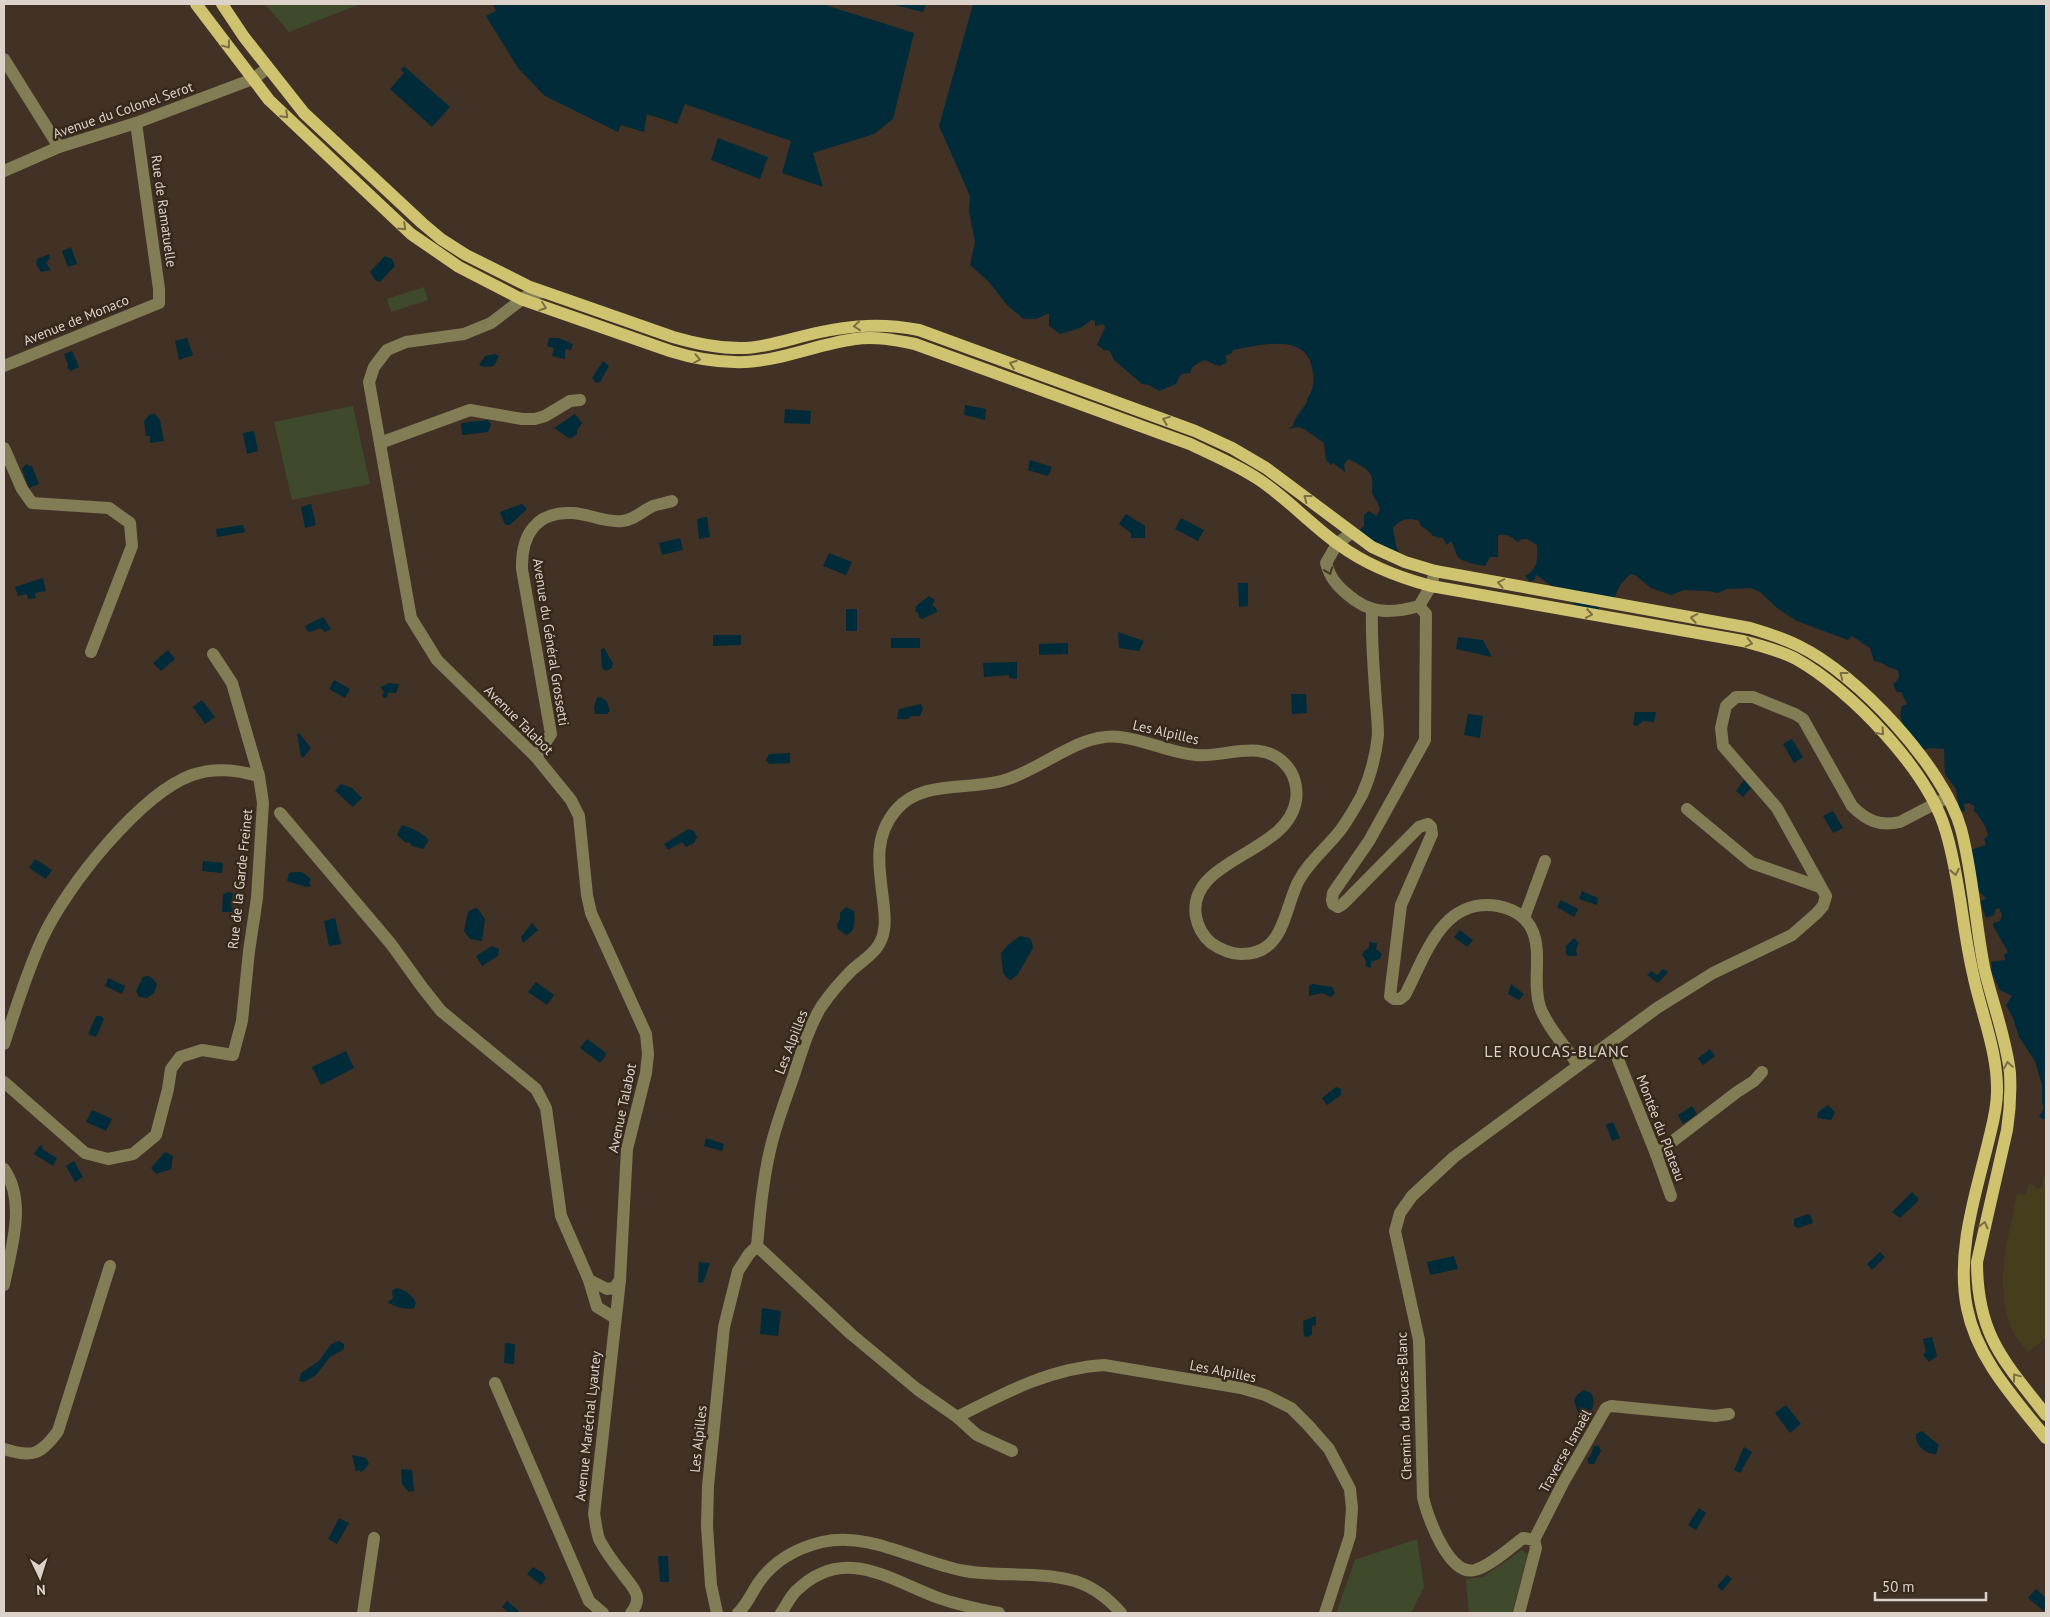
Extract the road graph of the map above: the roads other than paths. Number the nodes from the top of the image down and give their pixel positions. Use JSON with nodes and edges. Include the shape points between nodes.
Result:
{"nodes":[{"id":1,"x":196,"y":4,"type":"edge"},
{"id":2,"x":222,"y":4,"type":"edge"},
{"id":3,"x":4,"y":60,"type":"edge"},
{"id":4,"x":268,"y":68,"type":"junction"},
{"id":5,"x":252,"y":79,"type":"junction"},
{"id":6,"x":136,"y":123,"type":"junction"},
{"id":7,"x":59,"y":147,"type":"junction"},
{"id":8,"x":4,"y":171,"type":"edge"},
{"id":9,"x":544,"y":292,"type":"junction"},
{"id":10,"x":521,"y":299,"type":"junction"},
{"id":11,"x":159,"y":303,"type":"joint"},
{"id":12,"x":4,"y":366,"type":"edge"},
{"id":13,"x":580,"y":400,"type":"dead end"},
{"id":14,"x":380,"y":443,"type":"junction"},
{"id":15,"x":4,"y":448,"type":"edge"},
{"id":16,"x":672,"y":501,"type":"dead end"},
{"id":17,"x":1348,"y":531,"type":"junction"},
{"id":18,"x":1337,"y":544,"type":"junction"},
{"id":19,"x":1434,"y":571,"type":"junction"},
{"id":20,"x":1431,"y":586,"type":"junction"},
{"id":21,"x":1419,"y":606,"type":"junction"},
{"id":22,"x":1372,"y":610,"type":"junction"},
{"id":23,"x":91,"y":652,"type":"dead end"},
{"id":24,"x":213,"y":654,"type":"dead end"},
{"id":25,"x":536,"y":756,"type":"junction"},
{"id":26,"x":259,"y":776,"type":"junction"},
{"id":27,"x":1948,"y":797,"type":"junction"},
{"id":28,"x":1935,"y":804,"type":"junction"},
{"id":29,"x":1687,"y":809,"type":"dead end"},
{"id":30,"x":280,"y":813,"type":"dead end"},
{"id":31,"x":1544,"y":861,"type":"dead end"},
{"id":32,"x":1820,"y":887,"type":"junction"},
{"id":33,"x":1524,"y":918,"type":"junction"},
{"id":34,"x":1611,"y":1042,"type":"junction"},
{"id":35,"x":4,"y":1044,"type":"edge"},
{"id":36,"x":1578,"y":1065,"type":"junction"},
{"id":37,"x":1762,"y":1072,"type":"dead end"},
{"id":38,"x":4,"y":1082,"type":"edge"},
{"id":39,"x":1656,"y":1154,"type":"junction"},
{"id":40,"x":4,"y":1169,"type":"edge"},
{"id":41,"x":1671,"y":1196,"type":"dead end"},
{"id":42,"x":757,"y":1246,"type":"junction"},
{"id":43,"x":110,"y":1266,"type":"dead end"},
{"id":44,"x":589,"y":1280,"type":"junction"},
{"id":45,"x":620,"y":1280,"type":"junction"},
{"id":46,"x":4,"y":1285,"type":"edge"},
{"id":47,"x":616,"y":1318,"type":"junction"},
{"id":48,"x":495,"y":1383,"type":"dead end"},
{"id":49,"x":1729,"y":1414,"type":"dead end"},
{"id":50,"x":2046,"y":1415,"type":"edge"},
{"id":51,"x":957,"y":1417,"type":"junction"},
{"id":52,"x":2046,"y":1438,"type":"edge"},
{"id":53,"x":4,"y":1449,"type":"edge"},
{"id":54,"x":1012,"y":1451,"type":"dead end"},
{"id":55,"x":374,"y":1538,"type":"dead end"},
{"id":56,"x":1534,"y":1540,"type":"junction"},
{"id":57,"x":363,"y":1613,"type":"edge"},
{"id":58,"x":603,"y":1613,"type":"edge"},
{"id":59,"x":631,"y":1613,"type":"edge"},
{"id":60,"x":717,"y":1613,"type":"edge"},
{"id":61,"x":738,"y":1613,"type":"edge"},
{"id":62,"x":781,"y":1613,"type":"edge"},
{"id":63,"x":999,"y":1613,"type":"edge"},
{"id":64,"x":1121,"y":1613,"type":"edge"},
{"id":65,"x":1325,"y":1613,"type":"edge"},
{"id":66,"x":1519,"y":1613,"type":"edge"}],
"edges":[{"from":1,"to":5,"type":"main road","one_way":true},
{"from":2,"to":4,"type":"main road"},
{"from":3,"to":7,"type":"street"},
{"from":4,"to":5,"type":"street","name":"Avenue du Colonel Serot"},
{"from":4,"to":9,"type":"main road","via":[[304,113],[435,233],[466,255]]},
{"from":5,"to":6,"type":"street","name":"Avenue du Colonel Serot"},
{"from":5,"to":10,"type":"main road","one_way":true,"via":[[269,100],[411,234],[459,267]]},
{"from":6,"to":7,"type":"street","name":"Avenue du Colonel Serot"},
{"from":6,"to":11,"type":"street","name":"Rue de Ramatuelle","via":[[160,289]]},
{"from":7,"to":8,"type":"street","name":"Avenue du Colonel Serot"},
{"from":9,"to":10,"type":"street"},
{"from":17,"to":9,"type":"main road","one_way":true,"via":[[1266,468],[1232,448],[1195,431],[919,330],[884,324],[853,326],[747,348],[720,348],[673,337]]},
{"from":10,"to":14,"type":"street","name":"Avenue Talabot","via":[[491,323],[464,334],[406,342],[387,350],[374,367],[369,382]]},
{"from":10,"to":18,"type":"main road","one_way":true,"via":[[695,359],[719,362],[748,362],[856,338],[884,338],[915,344],[1182,441],[1228,462],[1257,478]]},
{"from":11,"to":12,"type":"street","name":"Avenue de Monaco"},
{"from":13,"to":14,"type":"street","via":[[570,401],[535,419],[470,410]]},
{"from":14,"to":25,"type":"street","name":"Avenue Talabot","via":[[411,618],[438,660]]},
{"from":15,"to":23,"type":"street","via":[[22,490],[32,503],[109,508],[130,523],[132,546]]},
{"from":16,"to":25,"type":"street","name":"Avenue du Général Grossetti","via":[[623,522],[574,513],[545,517],[526,539],[522,569],[551,734]]},
{"from":17,"to":18,"type":"street"},
{"from":17,"to":19,"type":"main road","via":[[1372,547]]},
{"from":18,"to":20,"type":"main road","via":[[1362,561],[1398,577]]},
{"from":18,"to":22,"type":"street","one_way":true,"via":[[1326,563],[1330,576],[1356,603]]},
{"from":19,"to":20,"type":"street"},
{"from":27,"to":19,"type":"main road","one_way":true,"via":[[1926,760],[1885,714],[1849,679],[1800,646],[1750,628]]},
{"from":20,"to":21,"type":"street"},
{"from":20,"to":28,"type":"main road","one_way":true,"via":[[1769,648],[1794,659],[1838,688],[1914,770]]},
{"from":21,"to":22,"type":"street","via":[[1393,612]]},
{"from":21,"to":33,"type":"street","via":[[1426,614],[1425,740],[1373,833],[1333,893],[1333,904],[1338,907],[1343,904],[1419,827],[1428,824],[1431,827],[1432,834],[1401,905],[1390,990],[1394,999],[1405,995],[1444,923],[1455,914],[1481,904],[1508,908]]},
{"from":22,"to":42,"type":"street","name":"Les Alpilles","via":[[1378,734],[1372,766],[1362,794],[1343,827],[1301,875],[1284,922],[1276,938],[1265,948],[1249,954],[1233,954],[1217,947],[1205,938],[1197,921],[1195,906],[1198,893],[1208,879],[1277,832],[1295,809],[1297,790],[1293,775],[1284,762],[1270,754],[1254,750],[1200,756],[1124,737],[1093,738],[1010,779],[987,786],[922,792],[899,806],[880,837],[878,857],[885,928],[870,957],[837,986],[809,1031],[771,1144],[761,1197]]},
{"from":24,"to":26,"type":"street","name":"Rue de la Garde Freinet","via":[[232,683]]},
{"from":25,"to":45,"type":"street","name":"Avenue Talabot","via":[[571,800],[578,816],[591,913],[646,1034],[646,1073],[626,1150]]},
{"from":26,"to":35,"type":"street","via":[[236,770],[210,770],[192,775],[174,784],[127,823],[83,872],[52,918],[31,965]]},
{"from":26,"to":38,"type":"street","name":"Rue de la Garde Freinet","via":[[263,803],[256,898],[242,1020],[233,1055],[202,1050],[180,1057],[171,1070],[156,1135],[133,1154],[108,1159],[85,1153]]},
{"from":27,"to":28,"type":"street"},
{"from":50,"to":27,"type":"main road","one_way":true,"via":[[1999,1353],[1980,1308],[1977,1262],[2007,1130],[2010,1073],[1980,948],[1961,827]]},
{"from":28,"to":32,"type":"street","via":[[1900,822],[1874,823],[1852,806],[1803,719],[1753,697],[1736,697],[1726,706],[1721,728],[1722,746],[1777,808]]},
{"from":28,"to":52,"type":"main road","one_way":true,"via":[[1953,858],[1973,975],[1997,1077],[1996,1111],[1964,1253],[1967,1309],[1988,1361]]},
{"from":29,"to":32,"type":"street","via":[[1752,863]]},
{"from":30,"to":44,"type":"street","via":[[391,944],[442,1011],[536,1089],[546,1108],[561,1216]]},
{"from":31,"to":33,"type":"street"},
{"from":32,"to":34,"type":"street","name":"Chemin du Roucas-Blanc","via":[[1826,896],[1823,906],[1792,935],[1713,973]]},
{"from":33,"to":36,"type":"street","via":[[1536,940],[1540,1008]]},
{"from":34,"to":36,"type":"street","name":"Chemin du Roucas-Blanc"},
{"from":34,"to":39,"type":"street","name":"Montée du Plateau"},
{"from":36,"to":56,"type":"street","name":"Chemin du Roucas-Blanc","via":[[1454,1157],[1412,1196],[1400,1214],[1395,1230],[1419,1340],[1426,1511],[1450,1560],[1463,1570],[1482,1567],[1523,1538]]},
{"from":37,"to":39,"type":"street"},
{"from":39,"to":41,"type":"street","name":"Montée du Plateau"},
{"from":40,"to":46,"type":"street","via":[[11,1179],[16,1203]]},
{"from":42,"to":51,"type":"street","via":[[851,1334],[917,1389]]},
{"from":42,"to":60,"type":"street","name":"Les Alpilles","via":[[738,1271],[724,1327],[707,1526],[711,1585]]},
{"from":43,"to":53,"type":"street","via":[[58,1431],[37,1453]]},
{"from":44,"to":45,"type":"street","via":[[606,1289],[614,1288]]},
{"from":44,"to":47,"type":"street","via":[[597,1307]]},
{"from":45,"to":47,"type":"street","name":"Avenue Talabot"},
{"from":47,"to":59,"type":"street","name":"Avenue Maréchal Lyautey","via":[[594,1514],[600,1540],[635,1589],[638,1598]]},
{"from":48,"to":58,"type":"street","via":[[589,1600]]},
{"from":49,"to":56,"type":"street","name":"Traverse Ismaël","via":[[1715,1416],[1606,1408]]},
{"from":51,"to":54,"type":"street","via":[[977,1435]]},
{"from":51,"to":65,"type":"street","name":"Les Alpilles","via":[[1039,1378],[1083,1366],[1104,1365],[1241,1388],[1291,1408],[1329,1449],[1350,1489],[1350,1536]]},
{"from":55,"to":57,"type":"street"},
{"from":56,"to":66,"type":"street","via":[[1536,1548]]},
{"from":61,"to":64,"type":"street","via":[[759,1581],[775,1564],[794,1551],[840,1539],[887,1546],[945,1567],[966,1571],[1058,1577],[1077,1582],[1094,1589]]},
{"from":62,"to":63,"type":"street","via":[[795,1592],[815,1576],[847,1568],[864,1568],[936,1598]]}]}
